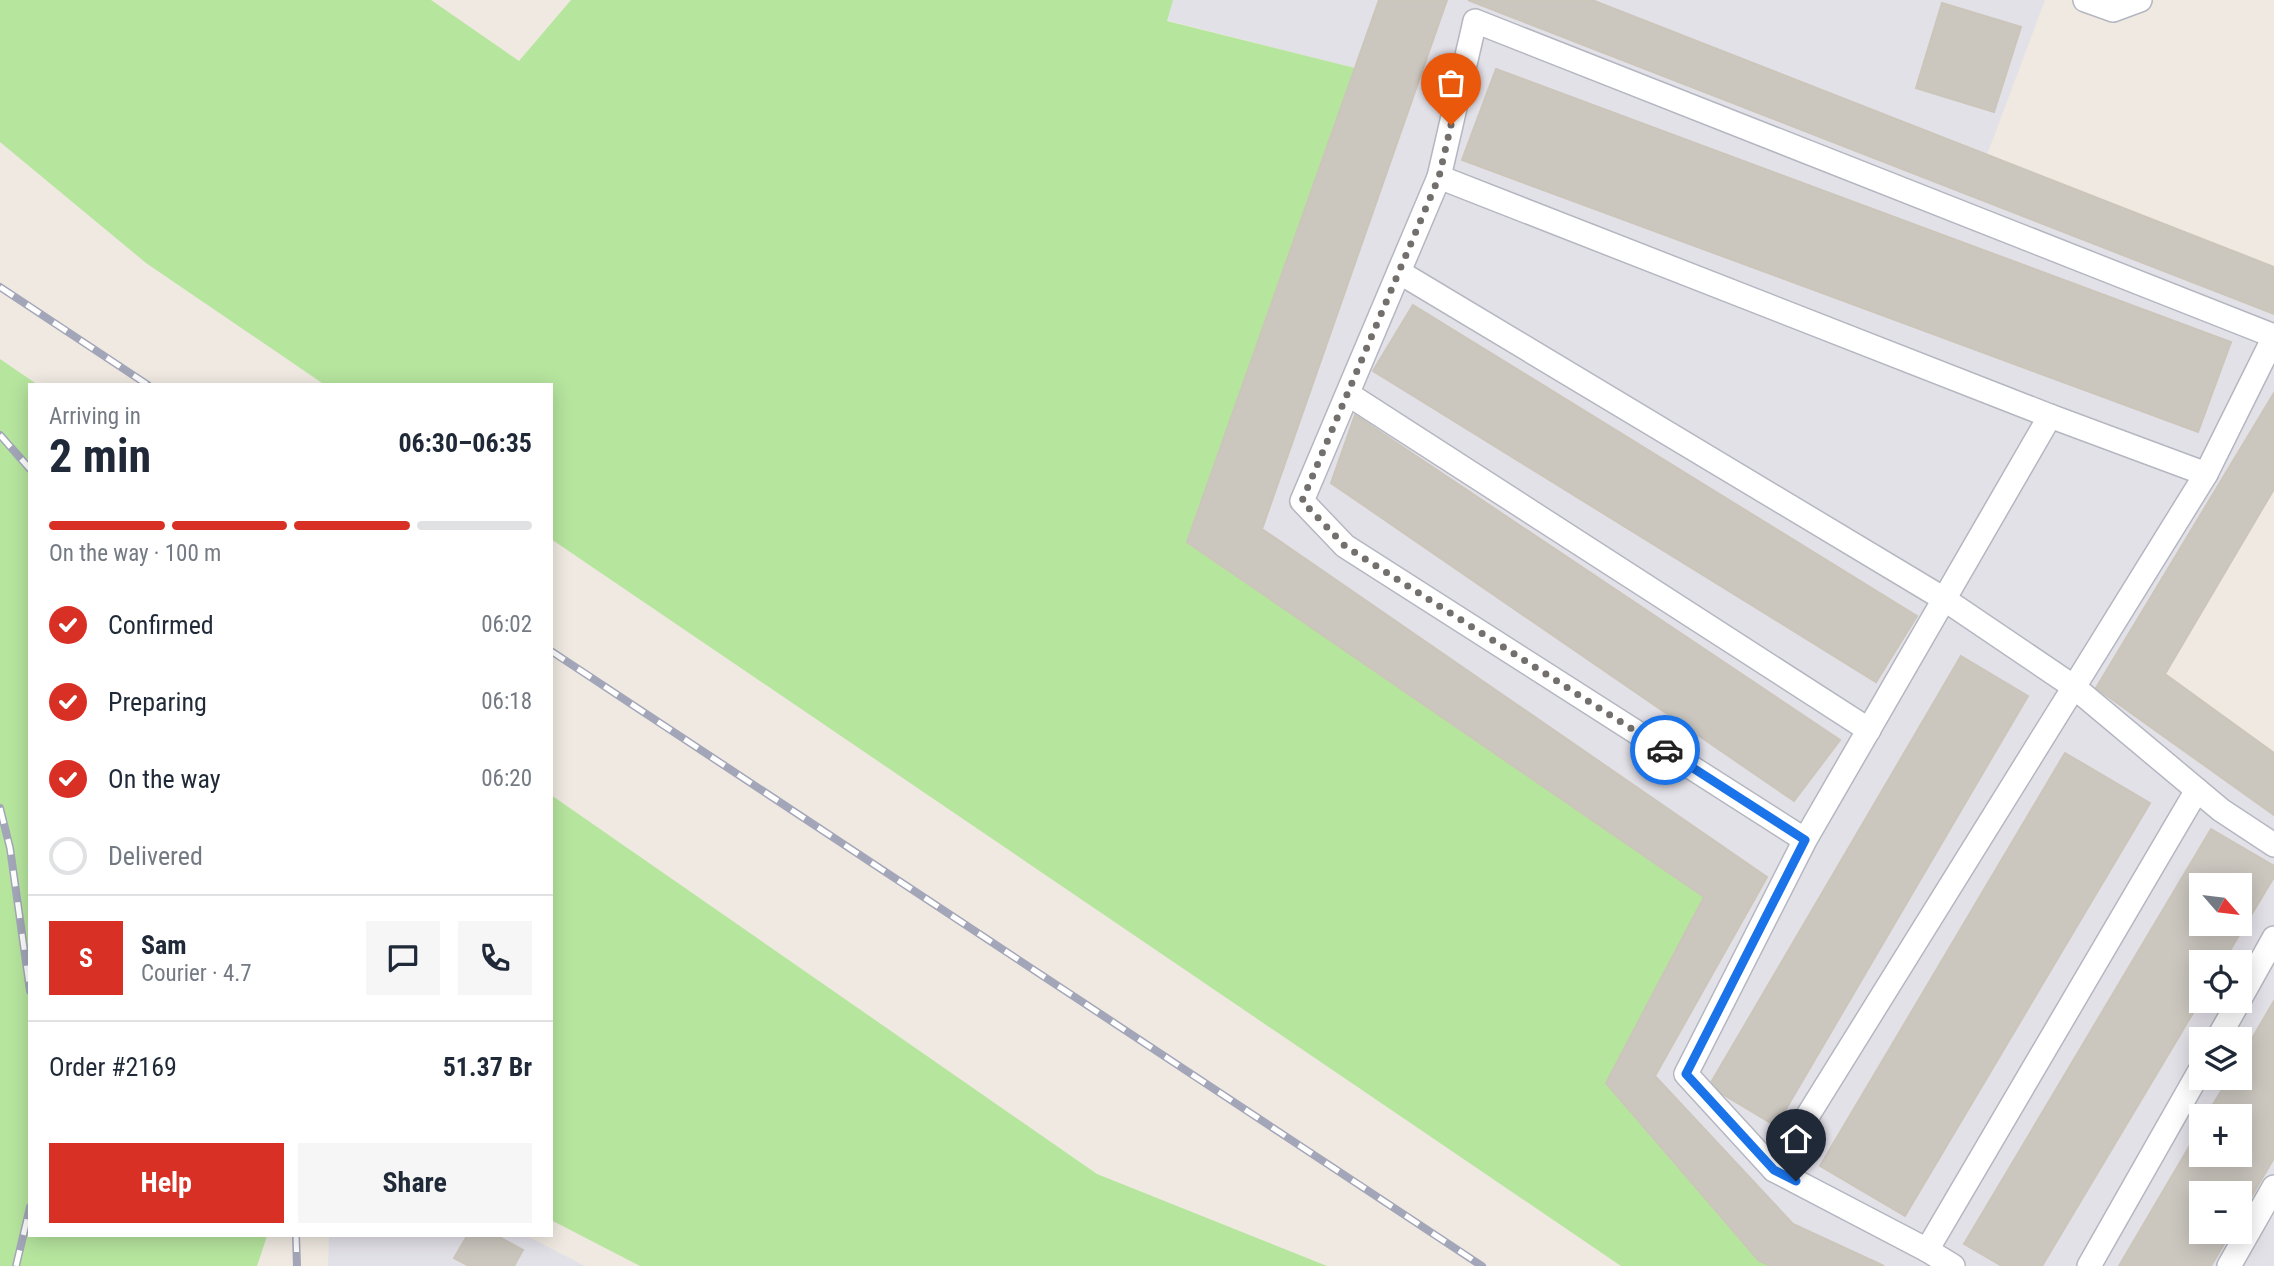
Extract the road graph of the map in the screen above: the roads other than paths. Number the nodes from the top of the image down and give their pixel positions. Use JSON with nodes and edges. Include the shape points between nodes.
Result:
{"nodes":[{"id":1,"x":2085,"y":0,"type":"edge"},
{"id":2,"x":2140,"y":0,"type":"edge"},
{"id":3,"x":1439,"y":177,"type":"junction"},
{"id":4,"x":1399,"y":272,"type":"junction"},
{"id":5,"x":2274,"y":337,"type":"edge"},
{"id":6,"x":1348,"y":394,"type":"junction"},
{"id":7,"x":2050,"y":416,"type":"junction"},
{"id":8,"x":2206,"y":474,"type":"junction"},
{"id":9,"x":1944,"y":598,"type":"junction"},
{"id":10,"x":2074,"y":687,"type":"junction"},
{"id":11,"x":1868,"y":730,"type":"junction"},
{"id":12,"x":2197,"y":790,"type":"junction"},
{"id":13,"x":1805,"y":840,"type":"junction"},
{"id":14,"x":2274,"y":845,"type":"edge"},
{"id":15,"x":2274,"y":938,"type":"edge"},
{"id":16,"x":2252,"y":977,"type":"edge"},
{"id":17,"x":2189,"y":1090,"type":"edge"},
{"id":18,"x":1774,"y":1170,"type":"junction"},
{"id":19,"x":2274,"y":1187,"type":"edge"},
{"id":20,"x":1927,"y":1250,"type":"junction"},
{"id":21,"x":1952,"y":1266,"type":"edge"},
{"id":22,"x":2089,"y":1266,"type":"edge"},
{"id":23,"x":2228,"y":1266,"type":"edge"}],
"edges":[{"from":1,"to":2,"type":"lane","via":[[2113,10]]},
{"from":3,"to":4,"type":"lane"},
{"from":3,"to":5,"type":"lane","via":[[1475,21]]},
{"from":3,"to":7,"type":"lane"},
{"from":4,"to":6,"type":"lane"},
{"from":4,"to":9,"type":"lane"},
{"from":5,"to":8,"type":"lane"},
{"from":6,"to":11,"type":"lane"},
{"from":6,"to":13,"type":"lane","via":[[1302,501],[1345,546]]},
{"from":7,"to":8,"type":"lane"},
{"from":7,"to":9,"type":"lane"},
{"from":8,"to":10,"type":"lane"},
{"from":9,"to":10,"type":"lane"},
{"from":9,"to":11,"type":"lane"},
{"from":10,"to":12,"type":"lane"},
{"from":10,"to":18,"type":"lane"},
{"from":11,"to":13,"type":"lane"},
{"from":12,"to":14,"type":"lane"},
{"from":12,"to":20,"type":"lane"},
{"from":13,"to":18,"type":"lane","via":[[1686,1074]]},
{"from":15,"to":16,"type":"lane"},
{"from":17,"to":22,"type":"lane"},
{"from":18,"to":20,"type":"lane"},
{"from":19,"to":23,"type":"lane"},
{"from":20,"to":21,"type":"lane"}]}
